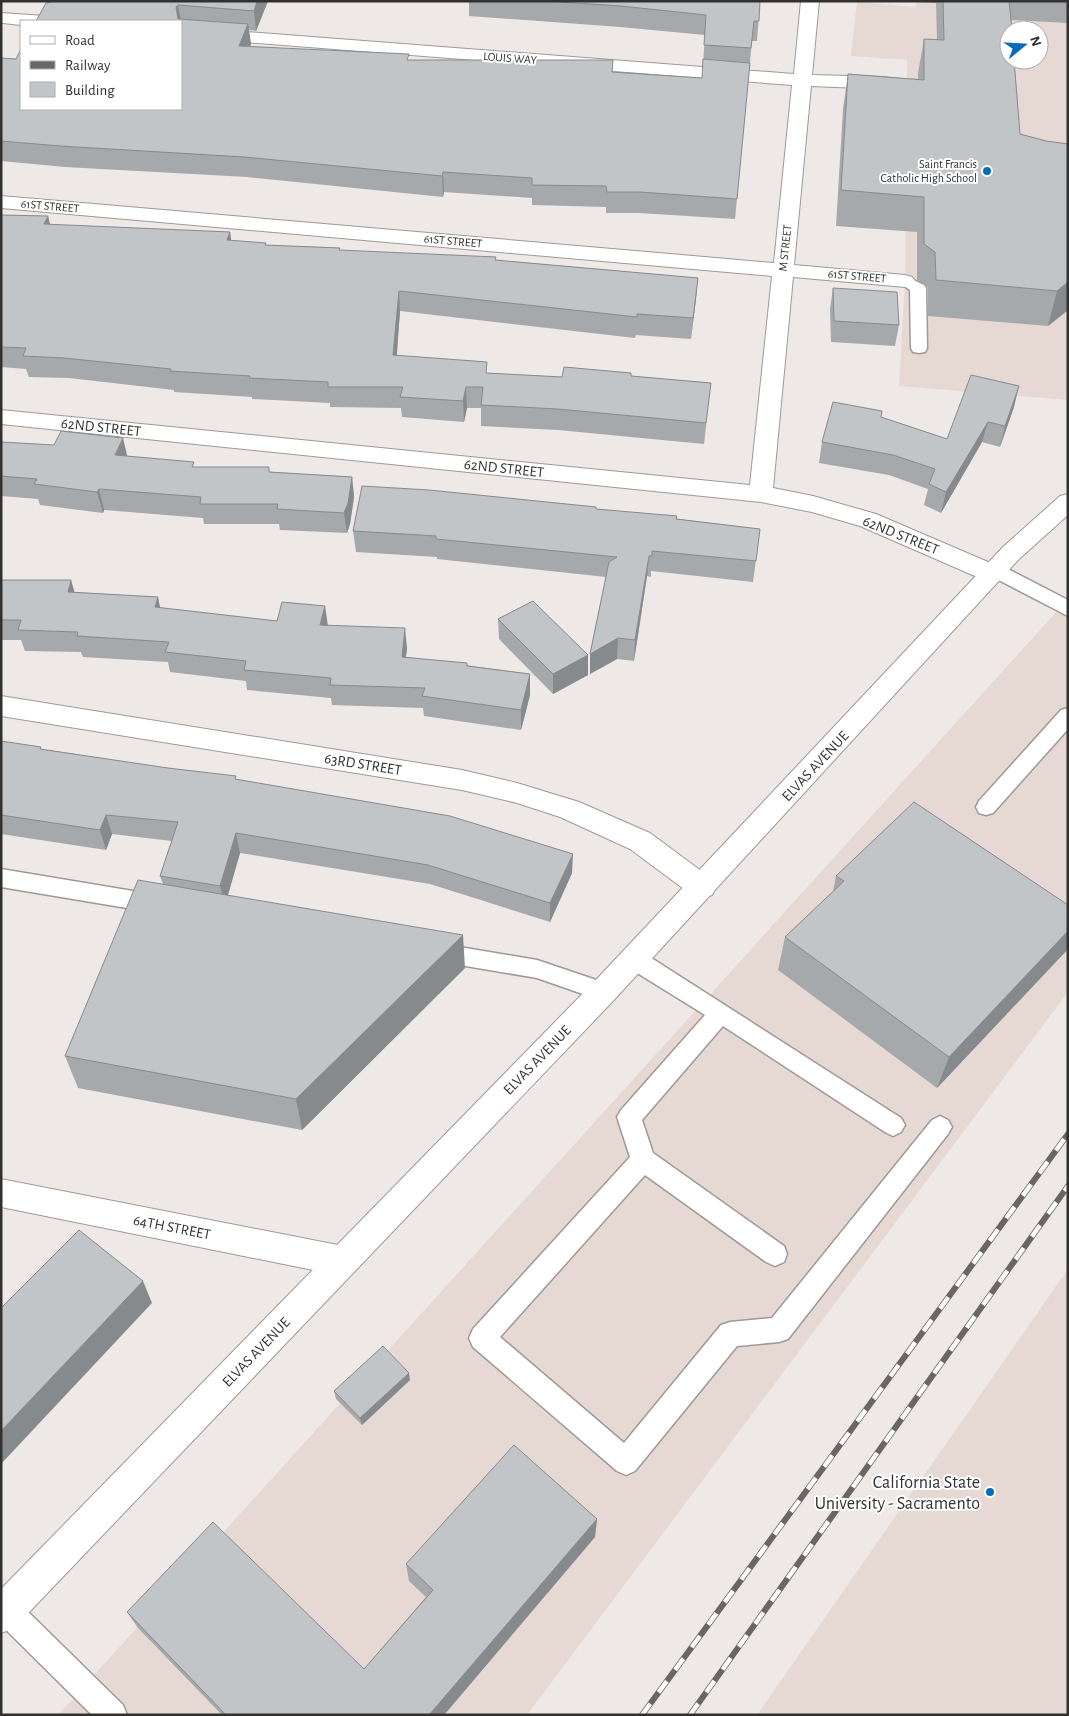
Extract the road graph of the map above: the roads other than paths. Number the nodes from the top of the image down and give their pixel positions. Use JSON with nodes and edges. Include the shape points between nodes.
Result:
{"nodes":[{"id":1,"x":12,"y":1,"type":"edge"},
{"id":2,"x":810,"y":1,"type":"edge"},
{"id":3,"x":2,"y":19,"type":"edge"},
{"id":4,"x":24,"y":20,"type":"edge"},
{"id":5,"x":182,"y":32,"type":"edge"},
{"id":6,"x":802,"y":80,"type":"junction"},
{"id":7,"x":899,"y":84,"type":"edge"},
{"id":8,"x":1,"y":202,"type":"edge"},
{"id":9,"x":783,"y":270,"type":"junction"},
{"id":10,"x":905,"y":281,"type":"joint"},
{"id":11,"x":919,"y":348,"type":"dead end"},
{"id":12,"x":1,"y":417,"type":"edge"},
{"id":13,"x":761,"y":494,"type":"junction"},
{"id":14,"x":1068,"y":502,"type":"edge"},
{"id":15,"x":995,"y":572,"type":"junction"},
{"id":16,"x":1068,"y":610,"type":"edge"},
{"id":17,"x":1,"y":706,"type":"edge"},
{"id":18,"x":1068,"y":714,"type":"edge"},
{"id":19,"x":986,"y":807,"type":"dead end"},
{"id":20,"x":1,"y":878,"type":"edge"},
{"id":21,"x":702,"y":888,"type":"junction"},
{"id":22,"x":177,"y":908,"type":"edge"},
{"id":23,"x":420,"y":949,"type":"edge"},
{"id":24,"x":634,"y":959,"type":"junction"},
{"id":25,"x":603,"y":992,"type":"junction"},
{"id":26,"x":721,"y":1013,"type":"junction"},
{"id":27,"x":893,"y":1125,"type":"dead end"},
{"id":28,"x":940,"y":1127,"type":"dead end"},
{"id":29,"x":643,"y":1160,"type":"junction"},
{"id":30,"x":1,"y":1193,"type":"edge"},
{"id":31,"x":775,"y":1254,"type":"dead end"},
{"id":32,"x":343,"y":1262,"type":"junction"},
{"id":33,"x":3,"y":1611,"type":"edge"},
{"id":34,"x":113,"y":1715,"type":"edge"}],
"edges":[{"from":1,"to":3,"type":"street"},
{"from":2,"to":6,"type":"street","name":"M STREET"},
{"from":3,"to":4,"type":"street"},
{"from":5,"to":6,"type":"street","name":"LOUIS WAY"},
{"from":6,"to":7,"type":"street","name":"LOUIS WAY"},
{"from":6,"to":9,"type":"street","name":"M STREET"},
{"from":8,"to":9,"type":"street","name":"61ST STREET"},
{"from":9,"to":10,"type":"street","name":"61ST STREET"},
{"from":9,"to":13,"type":"street","name":"M STREET"},
{"from":10,"to":11,"type":"lane","via":[[918,288]]},
{"from":12,"to":13,"type":"street","name":"62ND STREET"},
{"from":13,"to":15,"type":"street","name":"62ND STREET","via":[[813,504],[868,520]]},
{"from":14,"to":15,"type":"street","name":"ELVAS AVENUE","via":[[1010,553]]},
{"from":15,"to":16,"type":"lane"},
{"from":15,"to":21,"type":"street","name":"ELVAS AVENUE"},
{"from":17,"to":21,"type":"street","name":"63RD STREET","via":[[462,780],[517,793],[569,810],[640,841]]},
{"from":18,"to":19,"type":"lane"},
{"from":20,"to":22,"type":"lane"},
{"from":21,"to":24,"type":"street","name":"ELVAS AVENUE"},
{"from":23,"to":25,"type":"lane","via":[[537,969]]},
{"from":24,"to":25,"type":"street","name":"ELVAS AVENUE"},
{"from":24,"to":26,"type":"lane"},
{"from":25,"to":32,"type":"street","name":"ELVAS AVENUE"},
{"from":26,"to":27,"type":"lane"},
{"from":26,"to":29,"type":"lane","via":[[629,1117]]},
{"from":28,"to":29,"type":"lane","via":[[779,1330],[730,1334],[626,1462],[482,1338]]},
{"from":29,"to":31,"type":"lane"},
{"from":30,"to":32,"type":"street","name":"64TH STREET"},
{"from":32,"to":33,"type":"street","name":"ELVAS AVENUE"},
{"from":33,"to":34,"type":"lane"}]}
